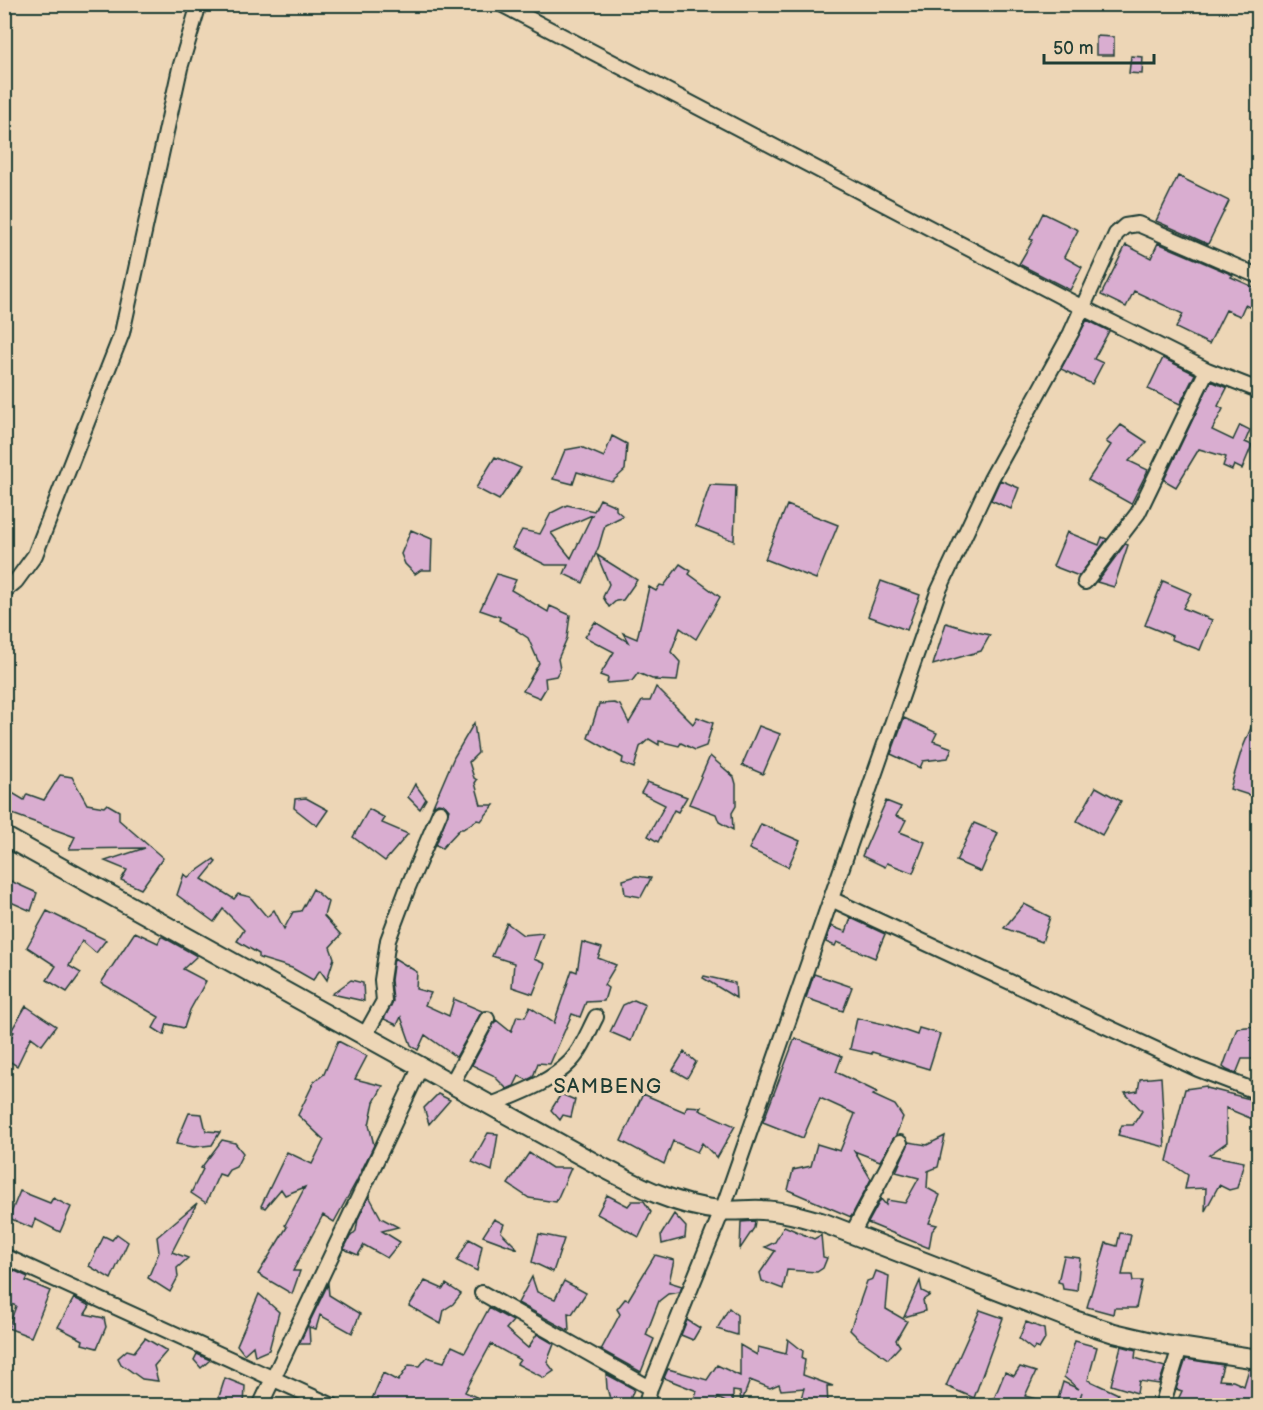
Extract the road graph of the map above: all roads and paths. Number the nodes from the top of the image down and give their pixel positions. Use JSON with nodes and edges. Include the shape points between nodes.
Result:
{"nodes":[{"id":1,"x":199,"y":4,"type":"edge"},
{"id":2,"x":501,"y":4,"type":"edge"},
{"id":3,"x":1258,"y":276,"type":"edge"},
{"id":4,"x":1083,"y":308,"type":"junction"},
{"id":5,"x":1207,"y":370,"type":"junction"},
{"id":6,"x":1258,"y":390,"type":"edge"},
{"id":7,"x":1085,"y":582,"type":"dead end"},
{"id":8,"x":4,"y":591,"type":"edge"},
{"id":9,"x":440,"y":812,"type":"dead end"},
{"id":10,"x":4,"y":836,"type":"edge"},
{"id":11,"x":831,"y":899,"type":"junction"},
{"id":12,"x":596,"y":1017,"type":"dead end"},
{"id":13,"x":487,"y":1019,"type":"dead end"},
{"id":14,"x":365,"y":1035,"type":"junction"},
{"id":15,"x":421,"y":1066,"type":"junction"},
{"id":16,"x":452,"y":1083,"type":"junction"},
{"id":17,"x":1258,"y":1092,"type":"edge"},
{"id":18,"x":491,"y":1106,"type":"junction"},
{"id":19,"x":900,"y":1143,"type":"dead end"},
{"id":20,"x":722,"y":1211,"type":"junction"},
{"id":21,"x":852,"y":1234,"type":"junction"},
{"id":22,"x":4,"y":1256,"type":"edge"},
{"id":23,"x":482,"y":1293,"type":"dead end"},
{"id":24,"x":1180,"y":1347,"type":"junction"},
{"id":25,"x":1258,"y":1359,"type":"edge"},
{"id":26,"x":272,"y":1377,"type":"junction"},
{"id":27,"x":650,"y":1388,"type":"junction"},
{"id":28,"x":260,"y":1406,"type":"edge"},
{"id":29,"x":333,"y":1406,"type":"edge"},
{"id":30,"x":646,"y":1406,"type":"edge"},
{"id":31,"x":1162,"y":1406,"type":"edge"}],
"edges":[{"from":1,"to":8,"type":"street","via":[[180,68],[122,333],[35,555]]},
{"from":2,"to":4,"type":"street"},
{"from":3,"to":4,"type":"street","via":[[1138,224],[1125,226],[1116,234]]},
{"from":4,"to":5,"type":"street"},
{"from":4,"to":11,"type":"street","via":[[991,479],[938,592]]},
{"from":5,"to":6,"type":"street"},
{"from":5,"to":7,"type":"street","via":[[1138,513]]},
{"from":9,"to":14,"type":"street","via":[[388,940],[382,980],[384,1001]]},
{"from":10,"to":14,"type":"street"},
{"from":11,"to":17,"type":"street","via":[[1198,1069]]},
{"from":11,"to":20,"type":"street"},
{"from":12,"to":18,"type":"street","via":[[570,1063]]},
{"from":13,"to":16,"type":"street"},
{"from":14,"to":15,"type":"street"},
{"from":15,"to":16,"type":"street"},
{"from":15,"to":26,"type":"street"},
{"from":16,"to":18,"type":"street"},
{"from":18,"to":20,"type":"street","via":[[662,1197]]},
{"from":19,"to":21,"type":"street"},
{"from":20,"to":21,"type":"street","via":[[789,1212]]},
{"from":20,"to":27,"type":"street"},
{"from":21,"to":24,"type":"street","via":[[1071,1319]]},
{"from":22,"to":26,"type":"street"},
{"from":23,"to":27,"type":"street"},
{"from":24,"to":25,"type":"street"},
{"from":24,"to":31,"type":"street"},
{"from":26,"to":28,"type":"street"},
{"from":26,"to":29,"type":"street"},
{"from":27,"to":30,"type":"street"}]}
